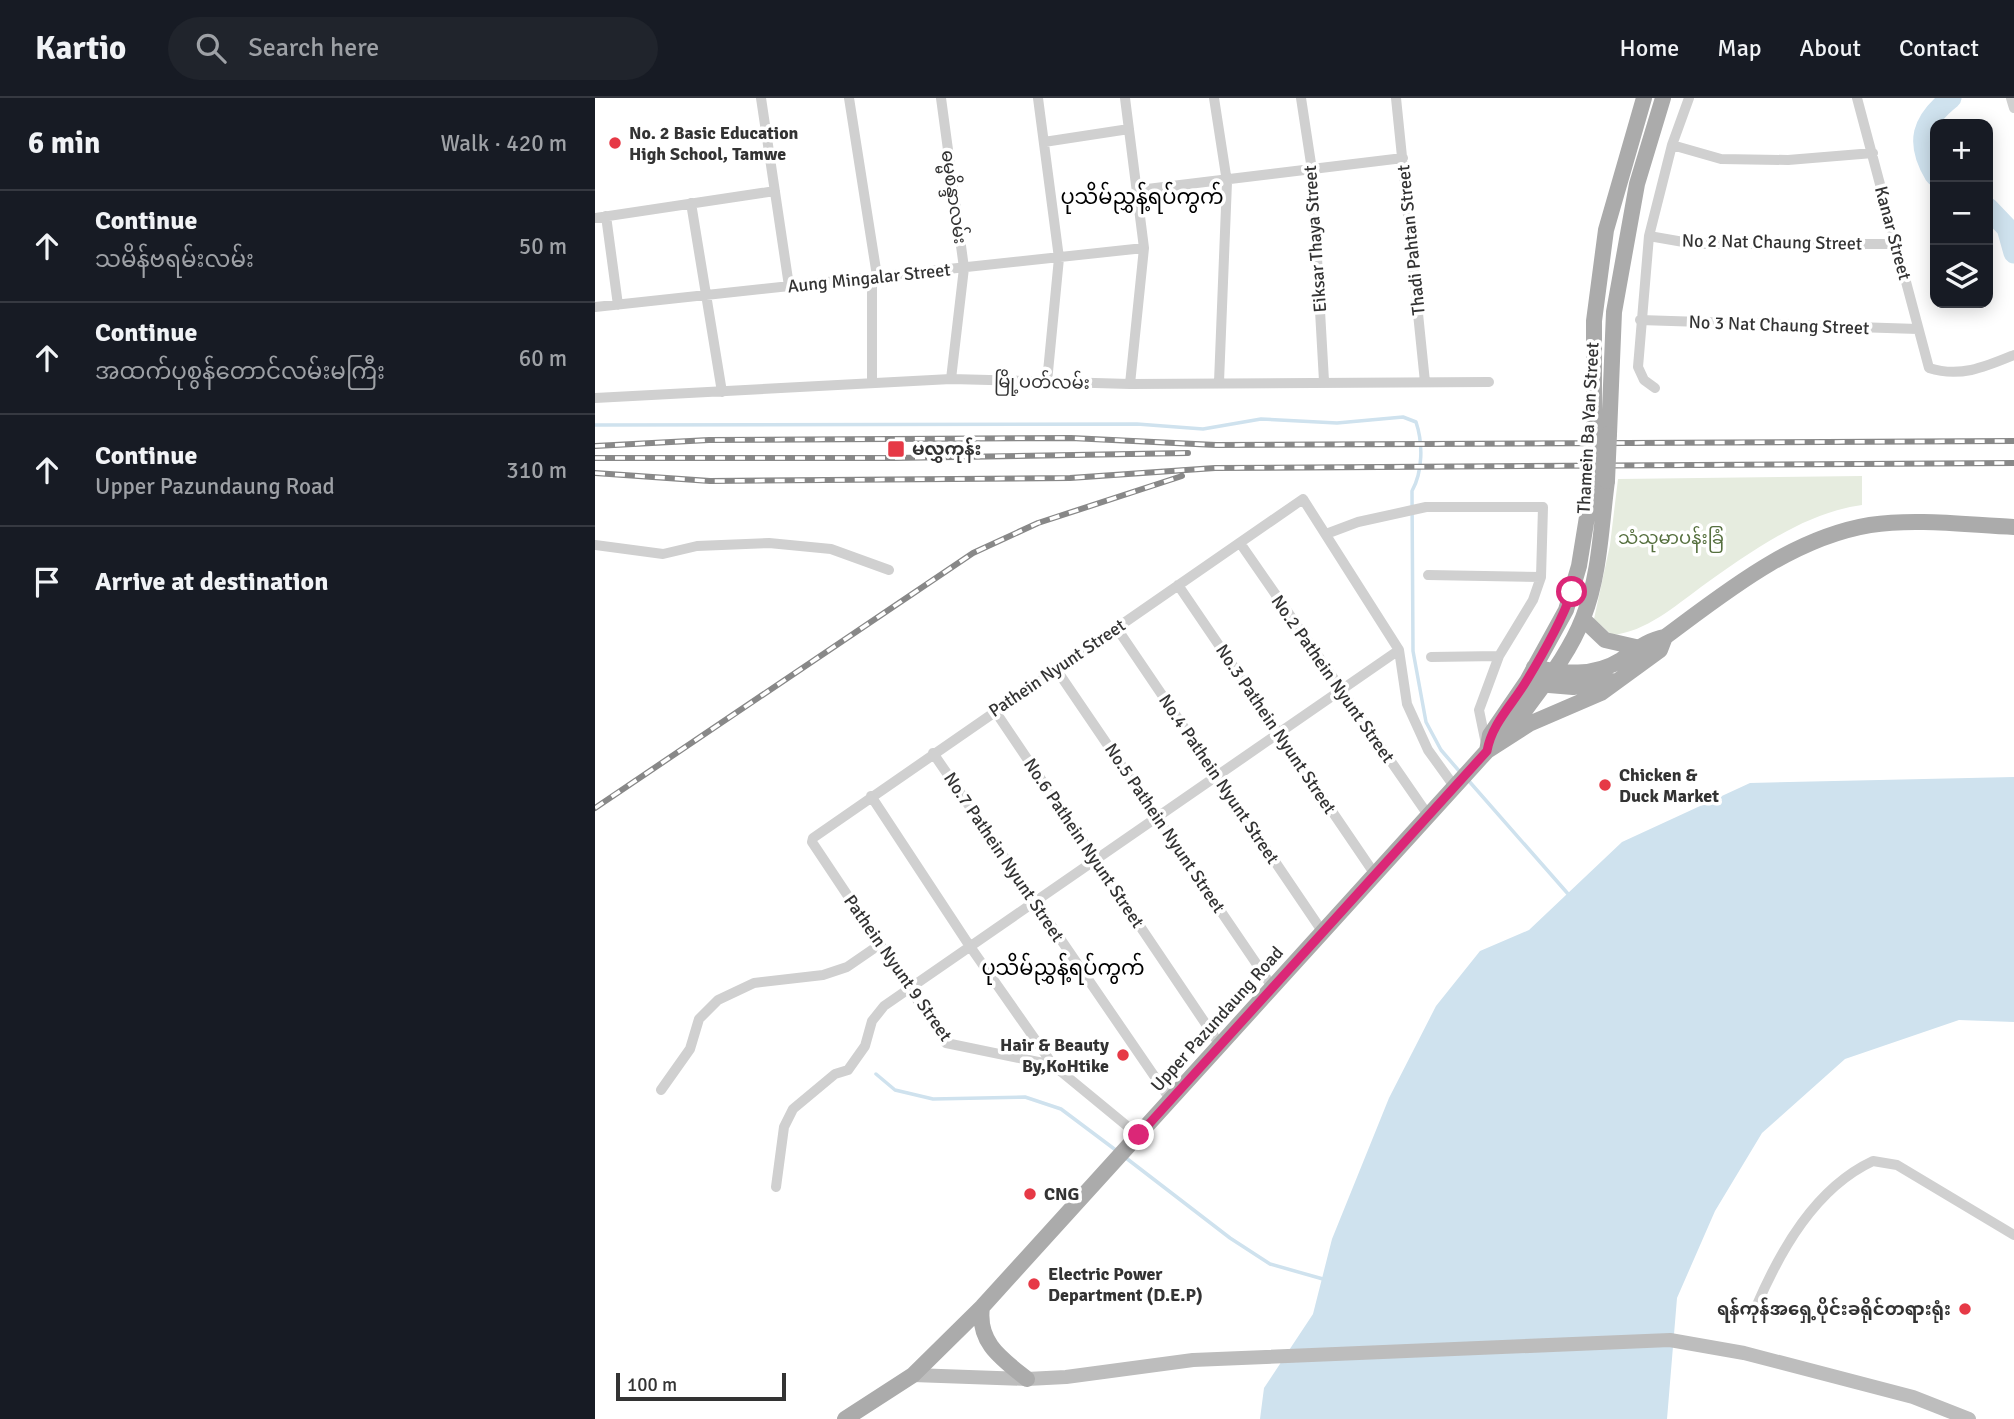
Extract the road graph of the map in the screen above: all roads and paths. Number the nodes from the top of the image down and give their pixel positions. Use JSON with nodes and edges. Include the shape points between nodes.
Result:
{"nodes":[{"id":1,"x":761,"y":98,"type":"edge"},
{"id":2,"x":849,"y":98,"type":"edge"},
{"id":3,"x":941,"y":98,"type":"edge"},
{"id":4,"x":1038,"y":98,"type":"edge"},
{"id":5,"x":1125,"y":98,"type":"edge"},
{"id":6,"x":1214,"y":98,"type":"edge"},
{"id":7,"x":1301,"y":98,"type":"edge"},
{"id":8,"x":1396,"y":98,"type":"edge"},
{"id":9,"x":1644,"y":98,"type":"edge"},
{"id":10,"x":1663,"y":98,"type":"edge"},
{"id":11,"x":1689,"y":98,"type":"edge"},
{"id":12,"x":1857,"y":98,"type":"edge"},
{"id":13,"x":2011,"y":98,"type":"edge"},
{"id":14,"x":2014,"y":108,"type":"edge"},
{"id":15,"x":1129,"y":130,"type":"junction"},
{"id":16,"x":1044,"y":142,"type":"junction"},
{"id":17,"x":1672,"y":145,"type":"junction"},
{"id":18,"x":1873,"y":153,"type":"junction"},
{"id":19,"x":1403,"y":158,"type":"junction"},
{"id":20,"x":1312,"y":170,"type":"junction"},
{"id":21,"x":1227,"y":182,"type":"junction"},
{"id":22,"x":1139,"y":190,"type":"junction"},
{"id":23,"x":775,"y":191,"type":"junction"},
{"id":24,"x":691,"y":203,"type":"junction"},
{"id":25,"x":601,"y":217,"type":"edge"},
{"id":26,"x":1649,"y":236,"type":"junction"},
{"id":27,"x":1896,"y":244,"type":"junction"},
{"id":28,"x":1144,"y":247,"type":"junction"},
{"id":29,"x":1059,"y":257,"type":"junction"},
{"id":30,"x":964,"y":268,"type":"junction"},
{"id":31,"x":874,"y":276,"type":"junction"},
{"id":32,"x":789,"y":286,"type":"junction"},
{"id":33,"x":706,"y":295,"type":"junction"},
{"id":34,"x":618,"y":305,"type":"junction"},
{"id":35,"x":595,"y":307,"type":"edge"},
{"id":36,"x":1640,"y":320,"type":"junction"},
{"id":37,"x":1918,"y":329,"type":"junction"},
{"id":38,"x":2014,"y":355,"type":"edge"},
{"id":39,"x":951,"y":379,"type":"junction"},
{"id":40,"x":1324,"y":381,"type":"junction"},
{"id":41,"x":872,"y":382,"type":"junction"},
{"id":42,"x":1047,"y":382,"type":"junction"},
{"id":43,"x":1219,"y":382,"type":"junction"},
{"id":44,"x":1425,"y":382,"type":"junction"},
{"id":45,"x":1489,"y":383,"type":"dead end"},
{"id":46,"x":1129,"y":384,"type":"junction"},
{"id":47,"x":1655,"y":388,"type":"dead end"},
{"id":48,"x":722,"y":391,"type":"junction"},
{"id":49,"x":595,"y":398,"type":"edge"},
{"id":50,"x":1602,"y":433,"type":"junction"},
{"id":51,"x":1600,"y":480,"type":"junction"},
{"id":52,"x":2014,"y":527,"type":"edge"},
{"id":53,"x":1326,"y":534,"type":"junction"},
{"id":54,"x":1240,"y":543,"type":"junction"},
{"id":55,"x":595,"y":545,"type":"edge"},
{"id":56,"x":1579,"y":566,"type":"junction"},
{"id":57,"x":1596,"y":568,"type":"junction"},
{"id":58,"x":889,"y":570,"type":"dead end"},
{"id":59,"x":1428,"y":575,"type":"dead end"},
{"id":60,"x":1541,"y":577,"type":"junction"},
{"id":61,"x":1178,"y":585,"type":"junction"},
{"id":62,"x":1583,"y":618,"type":"junction"},
{"id":63,"x":1116,"y":627,"type":"junction"},
{"id":64,"x":1665,"y":637,"type":"junction"},
{"id":65,"x":1640,"y":648,"type":"junction"},
{"id":66,"x":1399,"y":650,"type":"junction"},
{"id":67,"x":1499,"y":656,"type":"junction"},
{"id":68,"x":1431,"y":657,"type":"dead end"},
{"id":69,"x":1056,"y":669,"type":"junction"},
{"id":70,"x":1554,"y":672,"type":"junction"},
{"id":71,"x":1530,"y":674,"type":"junction"},
{"id":72,"x":1621,"y":678,"type":"junction"},
{"id":73,"x":1543,"y":685,"type":"junction"},
{"id":74,"x":1340,"y":690,"type":"junction"},
{"id":75,"x":995,"y":710,"type":"junction"},
{"id":76,"x":1279,"y":733,"type":"junction"},
{"id":77,"x":1504,"y":740,"type":"junction"},
{"id":78,"x":1487,"y":751,"type":"junction"},
{"id":79,"x":933,"y":753,"type":"junction"},
{"id":80,"x":1217,"y":776,"type":"junction"},
{"id":81,"x":1454,"y":786,"type":"junction"},
{"id":82,"x":871,"y":796,"type":"junction"},
{"id":83,"x":1428,"y":815,"type":"junction"},
{"id":84,"x":1157,"y":817,"type":"junction"},
{"id":85,"x":812,"y":840,"type":"joint"},
{"id":86,"x":1095,"y":859,"type":"junction"},
{"id":87,"x":1374,"y":873,"type":"junction"},
{"id":88,"x":1035,"y":902,"type":"junction"},
{"id":89,"x":1322,"y":931,"type":"junction"},
{"id":90,"x":879,"y":945,"type":"junction"},
{"id":91,"x":969,"y":945,"type":"junction"},
{"id":92,"x":909,"y":988,"type":"junction"},
{"id":93,"x":1273,"y":988,"type":"junction"},
{"id":94,"x":1220,"y":1045,"type":"junction"},
{"id":95,"x":1053,"y":1065,"type":"junction"},
{"id":96,"x":661,"y":1090,"type":"dead end"},
{"id":97,"x":1170,"y":1099,"type":"junction"},
{"id":98,"x":1139,"y":1135,"type":"junction"},
{"id":99,"x":776,"y":1187,"type":"dead end"},
{"id":100,"x":2014,"y":1236,"type":"edge"},
{"id":101,"x":982,"y":1307,"type":"junction"},
{"id":102,"x":1756,"y":1307,"type":"dead end"},
{"id":103,"x":913,"y":1375,"type":"junction"},
{"id":104,"x":1027,"y":1379,"type":"junction"},
{"id":105,"x":852,"y":1418,"type":"edge"},
{"id":106,"x":1969,"y":1419,"type":"edge"}],
"edges":[{"from":1,"to":23,"type":"street"},
{"from":2,"to":31,"type":"street"},
{"from":3,"to":30,"type":"street","name":"ဓမ္မစိန္ဒာလမ်း"},
{"from":4,"to":16,"type":"street"},
{"from":5,"to":15,"type":"street"},
{"from":6,"to":21,"type":"street"},
{"from":7,"to":20,"type":"street","name":"Eiksar Thaya Street"},
{"from":8,"to":19,"type":"street","name":"Thadi Pahtan Street"},
{"from":9,"to":50,"type":"main road","via":[[1606,230],[1594,321]]},
{"from":10,"to":50,"type":"main road","name":"Thamein Ba Yan Street","via":[[1637,184],[1614,312]]},
{"from":11,"to":17,"type":"street"},
{"from":12,"to":18,"type":"street","name":"Kanar Street"},
{"from":13,"to":14,"type":"street"},
{"from":15,"to":16,"type":"street"},
{"from":15,"to":22,"type":"street"},
{"from":16,"to":29,"type":"street"},
{"from":17,"to":18,"type":"street","via":[[1721,159],[1788,160]]},
{"from":17,"to":26,"type":"street"},
{"from":18,"to":27,"type":"street","name":"Kanar Street"},
{"from":19,"to":20,"type":"street"},
{"from":19,"to":44,"type":"street","name":"Thadi Pahtan Street"},
{"from":20,"to":21,"type":"street"},
{"from":20,"to":40,"type":"street","name":"Eiksar Thaya Street"},
{"from":21,"to":22,"type":"street"},
{"from":21,"to":43,"type":"street"},
{"from":22,"to":28,"type":"street"},
{"from":23,"to":24,"type":"street"},
{"from":23,"to":32,"type":"street"},
{"from":24,"to":25,"type":"street"},
{"from":24,"to":33,"type":"street"},
{"from":25,"to":34,"type":"street"},
{"from":26,"to":27,"type":"street","name":"No 2 Nat Chaung Street","via":[[1695,244]]},
{"from":26,"to":36,"type":"street"},
{"from":27,"to":37,"type":"street","name":"Kanar Street"},
{"from":28,"to":29,"type":"street","name":"Aung Mingalar Street"},
{"from":28,"to":46,"type":"street"},
{"from":29,"to":30,"type":"street","name":"Aung Mingalar Street"},
{"from":29,"to":42,"type":"street"},
{"from":30,"to":31,"type":"street","name":"Aung Mingalar Street"},
{"from":30,"to":39,"type":"street","name":"ဓမ္မစိန္ဒာလမ်း"},
{"from":31,"to":32,"type":"street","name":"Aung Mingalar Street"},
{"from":31,"to":41,"type":"street"},
{"from":32,"to":33,"type":"street","name":"Aung Mingalar Street"},
{"from":33,"to":34,"type":"street","name":"Aung Mingalar Street"},
{"from":33,"to":48,"type":"street"},
{"from":34,"to":35,"type":"street","name":"Aung Mingalar Street"},
{"from":36,"to":37,"type":"street","name":"No 3 Nat Chaung Street"},
{"from":36,"to":47,"type":"street","via":[[1638,367],[1644,380]]},
{"from":37,"to":38,"type":"street","name":"Kanar Street","via":[[1929,368],[1947,374],[1964,373]]},
{"from":39,"to":41,"type":"street","name":"မြို့ပတ်လမ်း"},
{"from":39,"to":42,"type":"street","name":"မြို့ပတ်လမ်း"},
{"from":40,"to":43,"type":"street","name":"မြို့ပတ်လမ်း"},
{"from":40,"to":44,"type":"street","name":"မြို့ပတ်လမ်း"},
{"from":41,"to":48,"type":"street","name":"မြို့ပတ်လမ်း"},
{"from":42,"to":46,"type":"street","name":"မြို့ပတ်လမ်း"},
{"from":43,"to":46,"type":"street","name":"မြို့ပတ်လမ်း"},
{"from":44,"to":45,"type":"street","name":"မြို့ပတ်လမ်း"},
{"from":48,"to":49,"type":"street","name":"မြို့ပတ်လမ်း"},
{"from":50,"to":51,"type":"main road","bridge":true},
{"from":51,"to":56,"type":"main road"},
{"from":51,"to":57,"type":"main road","name":"Thamein Ba Yan Street"},
{"from":52,"to":64,"type":"main road","via":[[1871,525],[1838,533],[1750,576]]},
{"from":53,"to":54,"type":"street","name":"Pathein Nyunt Street","via":[[1303,499]]},
{"from":53,"to":60,"type":"street","via":[[1426,507],[1543,507]]},
{"from":53,"to":66,"type":"street"},
{"from":54,"to":61,"type":"street","name":"Pathein Nyunt Street"},
{"from":54,"to":74,"type":"street","name":"No.2 Pathein Nyunt Street"},
{"from":55,"to":58,"type":"street","via":[[663,554],[697,546],[769,543],[831,549]]},
{"from":56,"to":57,"type":"main road"},
{"from":56,"to":71,"type":"main road","via":[[1566,610]]},
{"from":57,"to":62,"type":"main road","name":"Thamein Ba Yan Street"},
{"from":59,"to":60,"type":"street"},
{"from":60,"to":67,"type":"street","via":[[1533,600]]},
{"from":61,"to":63,"type":"street","name":"Pathein Nyunt Street"},
{"from":61,"to":76,"type":"street","name":"No.3 Pathein Nyunt Street"},
{"from":62,"to":65,"type":"main road","via":[[1605,640]]},
{"from":62,"to":70,"type":"main road","name":"Thamein Ba Yan Street"},
{"from":63,"to":69,"type":"street","name":"Pathein Nyunt Street"},
{"from":63,"to":80,"type":"street","name":"No.4 Pathein Nyunt Street"},
{"from":64,"to":65,"type":"main road","via":[[1651,639]]},
{"from":64,"to":72,"type":"main road","via":[[1660,650]]},
{"from":65,"to":70,"type":"main road","via":[[1600,668]]},
{"from":66,"to":74,"type":"street"},
{"from":66,"to":81,"type":"street","via":[[1407,704],[1428,750]]},
{"from":67,"to":68,"type":"street"},
{"from":67,"to":78,"type":"street","via":[[1479,710]]},
{"from":69,"to":75,"type":"street","name":"Pathein Nyunt Street"},
{"from":69,"to":84,"type":"street","name":"No.5 Pathein Nyunt Street"},
{"from":70,"to":71,"type":"main road"},
{"from":70,"to":73,"type":"main road","name":"Thamein Ba Yan Street"},
{"from":71,"to":73,"type":"main road"},
{"from":71,"to":78,"type":"main road","via":[[1490,735]]},
{"from":72,"to":73,"type":"main road","via":[[1586,687]]},
{"from":72,"to":77,"type":"main road","via":[[1601,693]]},
{"from":73,"to":77,"type":"main road","name":"Thamein Ba Yan Street"},
{"from":74,"to":76,"type":"street"},
{"from":74,"to":83,"type":"street","name":"No.2 Pathein Nyunt Street"},
{"from":75,"to":79,"type":"street","name":"Pathein Nyunt Street"},
{"from":75,"to":86,"type":"street","name":"No.6 Pathein Nyunt Street"},
{"from":76,"to":80,"type":"street"},
{"from":76,"to":87,"type":"street","name":"No.3 Pathein Nyunt Street"},
{"from":77,"to":78,"type":"main road"},
{"from":78,"to":81,"type":"main road","name":"Upper Pazundaung Road"},
{"from":79,"to":82,"type":"street","name":"Pathein Nyunt Street"},
{"from":79,"to":88,"type":"street","name":"No.7 Pathein Nyunt Street"},
{"from":80,"to":84,"type":"street"},
{"from":80,"to":89,"type":"street","name":"No.4 Pathein Nyunt Street"},
{"from":81,"to":83,"type":"main road","name":"Upper Pazundaung Road"},
{"from":82,"to":85,"type":"street","name":"Pathein Nyunt Street"},
{"from":82,"to":91,"type":"street"},
{"from":83,"to":87,"type":"main road","name":"Upper Pazundaung Road"},
{"from":84,"to":86,"type":"street"},
{"from":84,"to":93,"type":"street","name":"No.5 Pathein Nyunt Street"},
{"from":85,"to":90,"type":"street","name":"Pathein Nyunt 9 Street"},
{"from":86,"to":88,"type":"street"},
{"from":86,"to":94,"type":"street","name":"No.6 Pathein Nyunt Street"},
{"from":87,"to":89,"type":"main road","name":"Upper Pazundaung Road"},
{"from":88,"to":91,"type":"street"},
{"from":88,"to":97,"type":"street","name":"No.7 Pathein Nyunt Street"},
{"from":89,"to":93,"type":"main road","name":"Upper Pazundaung Road"},
{"from":90,"to":92,"type":"street","name":"Pathein Nyunt 9 Street"},
{"from":90,"to":96,"type":"street","via":[[847,967],[823,975],[754,983],[718,1000],[699,1019],[690,1049]]},
{"from":91,"to":92,"type":"street"},
{"from":91,"to":95,"type":"street"},
{"from":92,"to":95,"type":"street","name":"Pathein Nyunt 9 Street","via":[[946,1043]]},
{"from":92,"to":99,"type":"street","via":[[872,1021],[866,1046],[848,1070],[835,1074],[793,1109],[784,1127]]},
{"from":93,"to":94,"type":"main road","name":"Upper Pazundaung Road"},
{"from":94,"to":97,"type":"main road","name":"Upper Pazundaung Road"},
{"from":95,"to":98,"type":"street"},
{"from":97,"to":98,"type":"main road","name":"Upper Pazundaung Road"},
{"from":98,"to":101,"type":"main road","name":"Upper Pazundaung Road"},
{"from":100,"to":102,"type":"street","via":[[1897,1165],[1873,1161],[1839,1182],[1791,1235]]},
{"from":101,"to":103,"type":"main road","name":"Upper Pazundaung Road"},
{"from":101,"to":104,"type":"main road","via":[[981,1328],[990,1347]]},
{"from":103,"to":104,"type":"street"},
{"from":103,"to":105,"type":"main road","name":"Upper Pazundaung Road"},
{"from":104,"to":106,"type":"street","via":[[1193,1360],[1633,1340],[1703,1344],[1913,1397]]}]}
